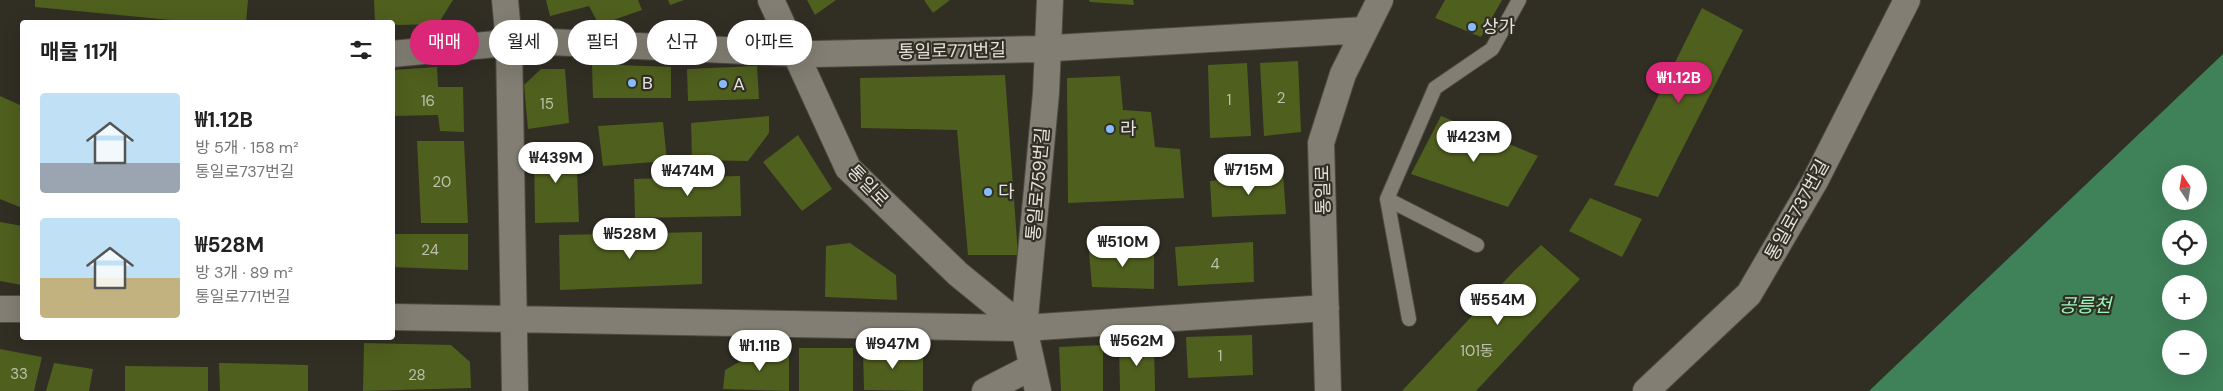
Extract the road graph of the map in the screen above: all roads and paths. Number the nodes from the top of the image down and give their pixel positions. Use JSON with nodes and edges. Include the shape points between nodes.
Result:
{"nodes":[{"id":1,"x":505,"y":0,"type":"edge"},
{"id":2,"x":770,"y":0,"type":"edge"},
{"id":3,"x":1050,"y":0,"type":"edge"},
{"id":4,"x":1380,"y":0,"type":"edge"},
{"id":5,"x":1519,"y":0,"type":"edge"},
{"id":6,"x":1907,"y":0,"type":"edge"},
{"id":7,"x":507,"y":20,"type":"edge"},
{"id":8,"x":780,"y":20,"type":"edge"},
{"id":9,"x":1365,"y":30,"type":"junction"},
{"id":10,"x":558,"y":43,"type":"edge"},
{"id":11,"x":489,"y":45,"type":"edge"},
{"id":12,"x":1048,"y":48,"type":"junction"},
{"id":13,"x":727,"y":49,"type":"edge"},
{"id":14,"x":395,"y":54,"type":"edge"},
{"id":15,"x":812,"y":54,"type":"edge"},
{"id":16,"x":509,"y":65,"type":"edge"},
{"id":17,"x":801,"y":65,"type":"edge"},
{"id":18,"x":1388,"y":198,"type":"junction"},
{"id":19,"x":1477,"y":245,"type":"dead end"},
{"id":20,"x":1326,"y":308,"type":"junction"},
{"id":21,"x":0,"y":309,"type":"edge"},
{"id":22,"x":20,"y":309,"type":"edge"},
{"id":23,"x":395,"y":317,"type":"edge"},
{"id":24,"x":515,"y":318,"type":"junction"},
{"id":25,"x":1409,"y":319,"type":"dead end"},
{"id":26,"x":1024,"y":328,"type":"junction"},
{"id":27,"x":1035,"y":379,"type":"edge"},
{"id":28,"x":515,"y":391,"type":"edge"},
{"id":29,"x":985,"y":391,"type":"edge"},
{"id":30,"x":1328,"y":391,"type":"edge"},
{"id":31,"x":1646,"y":391,"type":"edge"}],
"edges":[{"from":1,"to":7,"type":"street"},
{"from":2,"to":8,"type":"street","name":"통일로"},
{"from":3,"to":12,"type":"street","name":"통일로759번길"},
{"from":4,"to":9,"type":"street","name":"통일로"},
{"from":5,"to":18,"type":"lane","via":[[1492,50],[1435,88]]},
{"from":6,"to":31,"type":"street","name":"통일로737번길","via":[[1814,181],[1749,294]]},
{"from":9,"to":12,"type":"street","name":"통일로771번길"},
{"from":9,"to":20,"type":"street","name":"통일로","via":[[1343,74],[1322,143]]},
{"from":10,"to":13,"type":"street","name":"통일로771번길"},
{"from":11,"to":14,"type":"street","name":"통일로771번길"},
{"from":12,"to":15,"type":"street","name":"통일로771번길"},
{"from":12,"to":26,"type":"street","name":"통일로759번길"},
{"from":16,"to":24,"type":"street"},
{"from":17,"to":26,"type":"street","name":"통일로","via":[[848,168],[958,274]]},
{"from":18,"to":19,"type":"lane"},
{"from":18,"to":25,"type":"lane"},
{"from":20,"to":26,"type":"street"},
{"from":20,"to":30,"type":"street","name":"통일로"},
{"from":21,"to":22,"type":"street"},
{"from":23,"to":24,"type":"street"},
{"from":24,"to":26,"type":"street"},
{"from":24,"to":28,"type":"street"},
{"from":26,"to":27,"type":"street","name":"통일로759번길"},
{"from":27,"to":29,"type":"street","name":"통일로759번길"}]}
